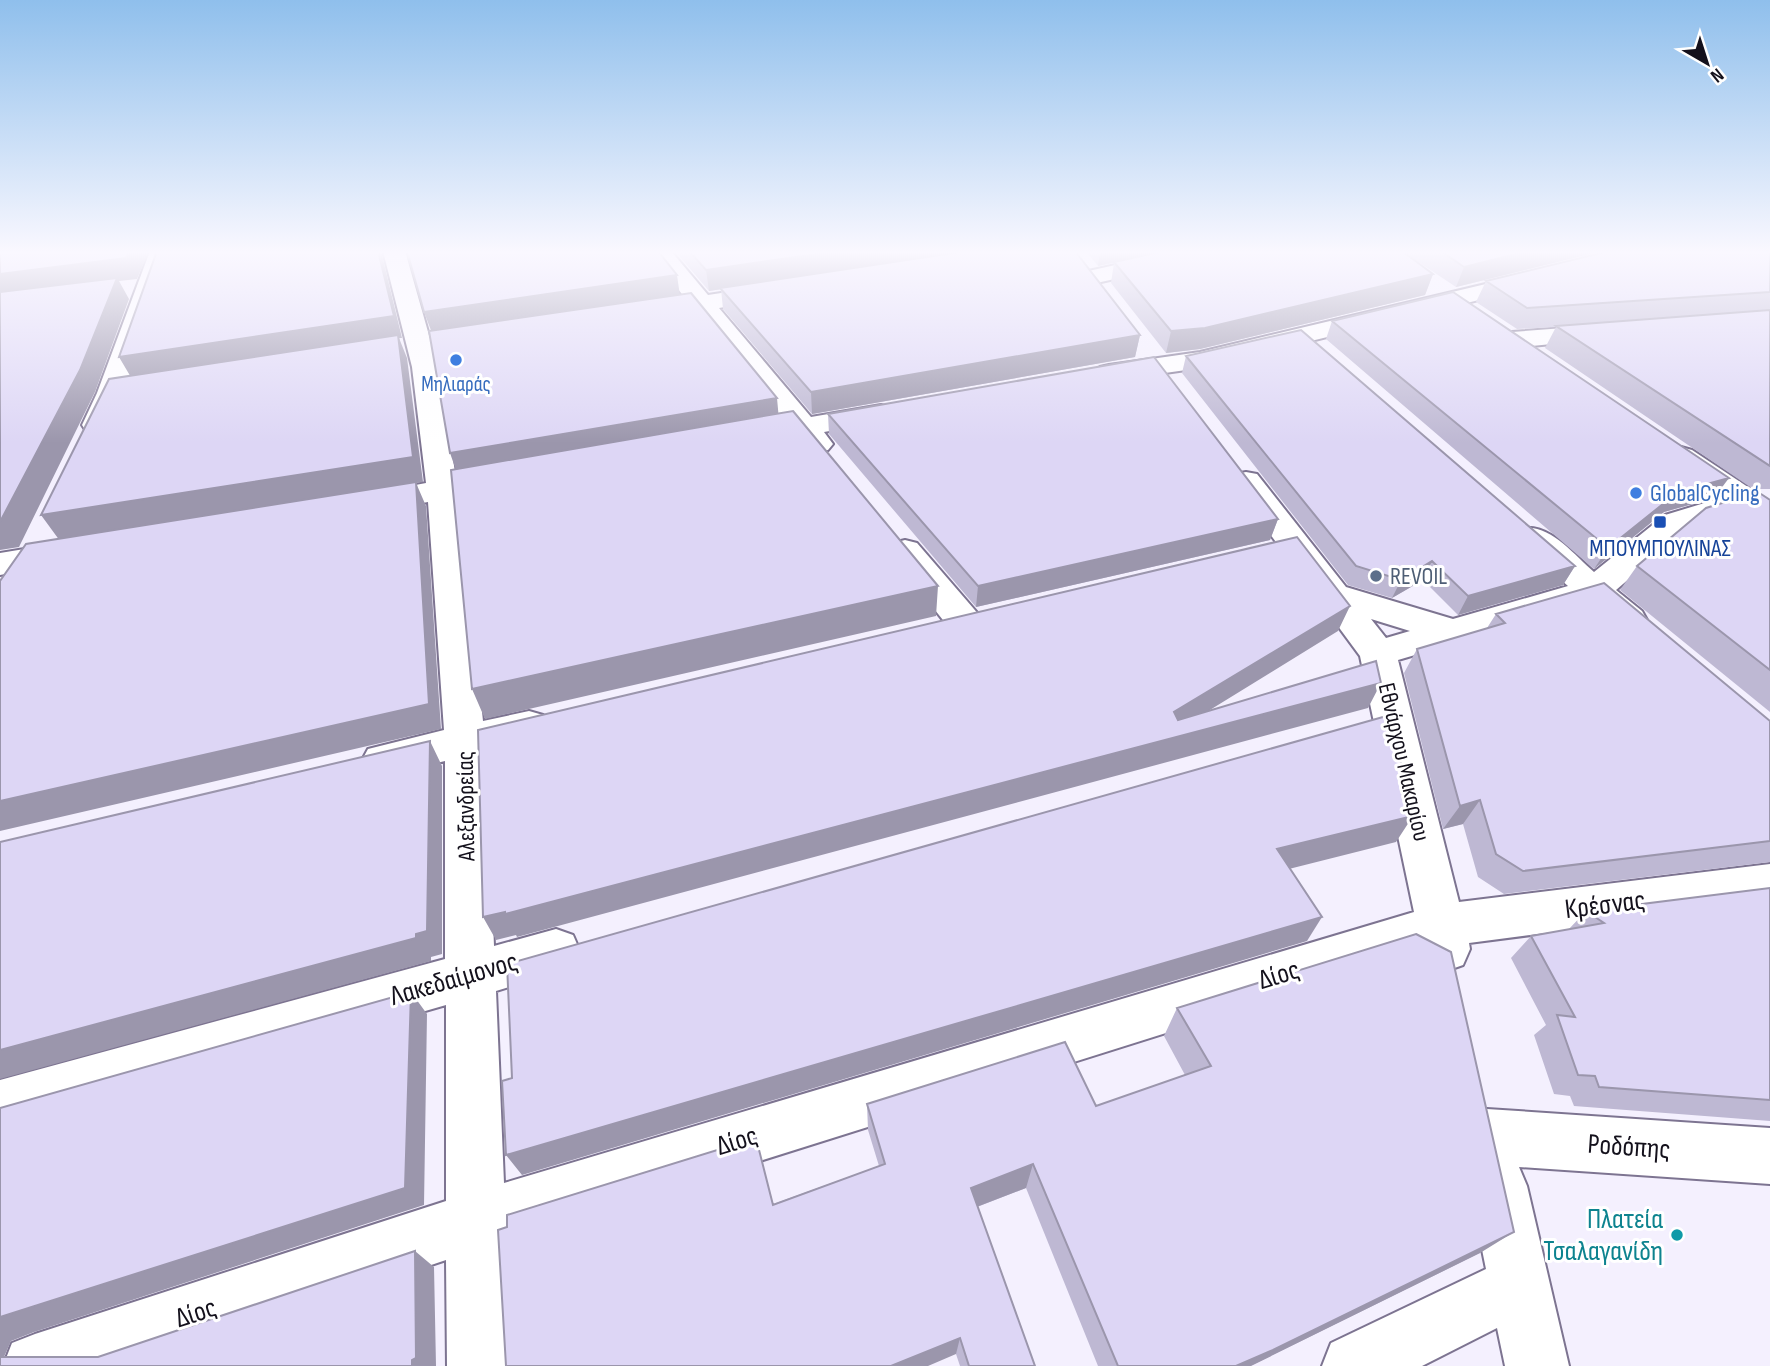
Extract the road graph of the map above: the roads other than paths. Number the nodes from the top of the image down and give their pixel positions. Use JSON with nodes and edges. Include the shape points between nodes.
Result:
{"nodes":[{"id":1,"x":132,"y":315,"type":"edge"},
{"id":2,"x":411,"y":315,"type":"edge"},
{"id":3,"x":712,"y":315,"type":"edge"},
{"id":4,"x":1391,"y":315,"type":"edge"},
{"id":5,"x":1474,"y":315,"type":"edge"},
{"id":6,"x":1494,"y":328,"type":"junction"},
{"id":7,"x":1634,"y":331,"type":"edge"},
{"id":8,"x":1302,"y":336,"type":"junction"},
{"id":9,"x":1141,"y":341,"type":"dead end"},
{"id":10,"x":1330,"y":361,"type":"edge"},
{"id":11,"x":1546,"y":363,"type":"edge"},
{"id":12,"x":1160,"y":365,"type":"junction"},
{"id":13,"x":1084,"y":377,"type":"edge"},
{"id":14,"x":1183,"y":396,"type":"edge"},
{"id":15,"x":911,"y":408,"type":"edge"},
{"id":16,"x":804,"y":427,"type":"junction"},
{"id":17,"x":723,"y":441,"type":"edge"},
{"id":18,"x":1658,"y":441,"type":"edge"},
{"id":19,"x":83,"y":452,"type":"edge"},
{"id":20,"x":1232,"y":461,"type":"edge"},
{"id":21,"x":837,"y":468,"type":"edge"},
{"id":22,"x":536,"y":474,"type":"edge"},
{"id":23,"x":442,"y":491,"type":"junction"},
{"id":24,"x":346,"y":506,"type":"edge"},
{"id":25,"x":1762,"y":506,"type":"edge"},
{"id":26,"x":1510,"y":517,"type":"edge"},
{"id":27,"x":889,"y":531,"type":"edge"},
{"id":28,"x":101,"y":547,"type":"edge"},
{"id":29,"x":6,"y":576,"type":"edge"},
{"id":30,"x":1594,"y":590,"type":"junction"},
{"id":31,"x":1334,"y":595,"type":"junction"},
{"id":32,"x":1008,"y":615,"type":"edge"},
{"id":33,"x":967,"y":625,"type":"junction"},
{"id":34,"x":1456,"y":632,"type":"junction"},
{"id":35,"x":926,"y":634,"type":"edge"},
{"id":36,"x":1657,"y":643,"type":"edge"},
{"id":37,"x":1378,"y":653,"type":"junction"},
{"id":38,"x":560,"y":719,"type":"edge"},
{"id":39,"x":465,"y":741,"type":"junction"},
{"id":40,"x":345,"y":769,"type":"edge"},
{"id":41,"x":1770,"y":884,"type":"edge"},
{"id":42,"x":1441,"y":925,"type":"junction"},
{"id":43,"x":591,"y":941,"type":"edge"},
{"id":44,"x":470,"y":975,"type":"junction"},
{"id":45,"x":1455,"y":991,"type":"edge"},
{"id":46,"x":0,"y":1107,"type":"edge"},
{"id":47,"x":1770,"y":1156,"type":"edge"},
{"id":48,"x":475,"y":1221,"type":"junction"},
{"id":49,"x":1519,"y":1285,"type":"junction"},
{"id":50,"x":35,"y":1366,"type":"edge"},
{"id":51,"x":479,"y":1366,"type":"edge"},
{"id":52,"x":1354,"y":1366,"type":"edge"},
{"id":53,"x":1536,"y":1366,"type":"edge"}],
"edges":[{"from":1,"to":19,"type":"street","via":[[125,391]]},
{"from":2,"to":23,"type":"street","name":"Αλεξανδρείας","via":[[425,367]]},
{"from":3,"to":16,"type":"street"},
{"from":4,"to":8,"type":"street"},
{"from":5,"to":6,"type":"street"},
{"from":6,"to":7,"type":"street"},
{"from":6,"to":11,"type":"street"},
{"from":8,"to":10,"type":"street"},
{"from":8,"to":12,"type":"street"},
{"from":9,"to":12,"type":"street"},
{"from":12,"to":13,"type":"street"},
{"from":12,"to":14,"type":"street"},
{"from":15,"to":16,"type":"street"},
{"from":16,"to":17,"type":"street"},
{"from":16,"to":21,"type":"street"},
{"from":18,"to":25,"type":"street"},
{"from":20,"to":31,"type":"street","name":"Εθνάρχου Μακαρίου","via":[[1280,551]]},
{"from":22,"to":23,"type":"street"},
{"from":23,"to":24,"type":"street"},
{"from":23,"to":39,"type":"street","name":"Αλεξανδρείας"},
{"from":25,"to":30,"type":"street","via":[[1702,512],[1676,522]]},
{"from":26,"to":30,"type":"street"},
{"from":27,"to":33,"type":"street"},
{"from":28,"to":29,"type":"street","via":[[39,546]]},
{"from":30,"to":34,"type":"street"},
{"from":30,"to":36,"type":"street"},
{"from":31,"to":34,"type":"street"},
{"from":31,"to":37,"type":"street","name":"Εθνάρχου Μακαρίου"},
{"from":32,"to":33,"type":"street"},
{"from":33,"to":35,"type":"street"},
{"from":34,"to":37,"type":"street"},
{"from":37,"to":42,"type":"street","name":"Εθνάρχου Μακαρίου","via":[[1375,723]]},
{"from":38,"to":39,"type":"street"},
{"from":39,"to":40,"type":"street"},
{"from":39,"to":44,"type":"street","name":"Αλεξανδρείας"},
{"from":41,"to":42,"type":"street","name":"Κρέσνας"},
{"from":42,"to":45,"type":"street","name":"Εθνάρχου Μακαρίου"},
{"from":42,"to":48,"type":"street","name":"Δίος"},
{"from":43,"to":44,"type":"street","name":"Λακεδαίμονος"},
{"from":44,"to":46,"type":"street","name":"Λακεδαίμονος"},
{"from":44,"to":48,"type":"street","name":"Αλεξανδρείας"},
{"from":47,"to":49,"type":"street","name":"Ροδόπης","via":[[1483,1117]]},
{"from":48,"to":50,"type":"street","name":"Δίος"},
{"from":48,"to":51,"type":"street","name":"Αλεξανδρείας"},
{"from":49,"to":52,"type":"street"},
{"from":49,"to":53,"type":"street"}]}
